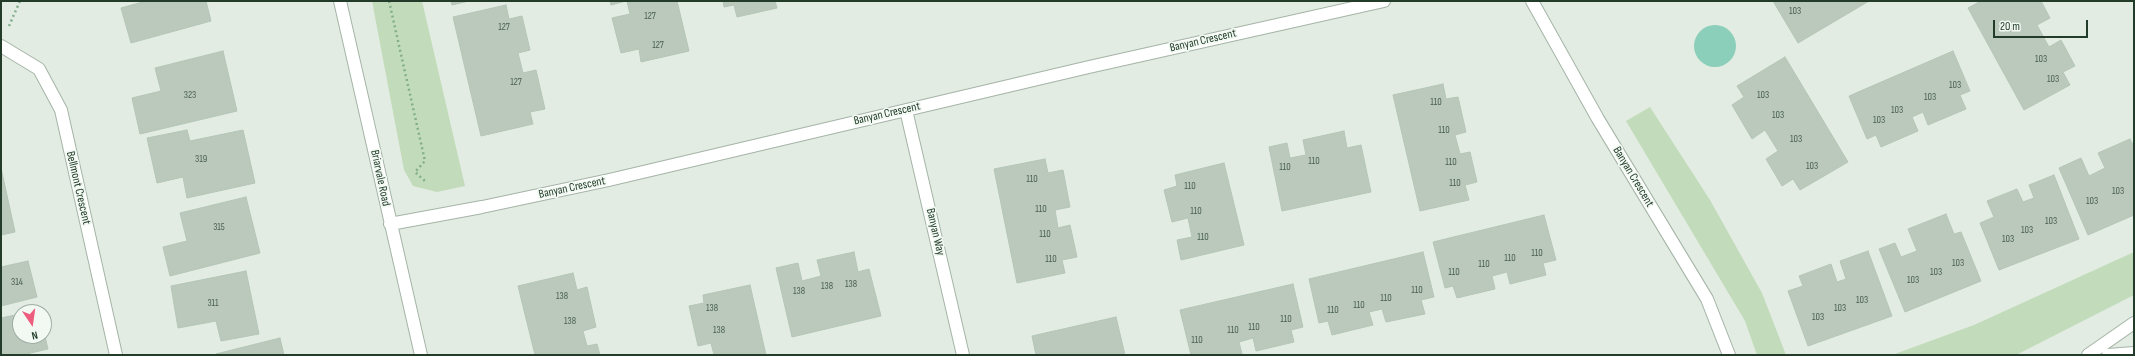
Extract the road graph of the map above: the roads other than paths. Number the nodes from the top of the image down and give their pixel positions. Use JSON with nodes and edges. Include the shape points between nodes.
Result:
{"nodes":[{"id":1,"x":340,"y":1,"type":"edge"},
{"id":2,"x":1384,"y":1,"type":"edge"},
{"id":3,"x":1532,"y":1,"type":"edge"},
{"id":4,"x":1,"y":46,"type":"edge"},
{"id":5,"x":906,"y":110,"type":"junction"},
{"id":6,"x":390,"y":224,"type":"junction"},
{"id":7,"x":2134,"y":323,"type":"edge"},
{"id":8,"x":2134,"y":352,"type":"edge"},
{"id":9,"x":116,"y":355,"type":"edge"},
{"id":10,"x":421,"y":355,"type":"edge"},
{"id":11,"x":963,"y":355,"type":"edge"},
{"id":12,"x":1729,"y":355,"type":"edge"},
{"id":13,"x":2088,"y":355,"type":"edge"},
{"id":14,"x":2108,"y":355,"type":"edge"}],
"edges":[{"from":1,"to":6,"type":"street","name":"Briarvale Road"},
{"from":2,"to":5,"type":"street","name":"Banyan Crescent"},
{"from":3,"to":12,"type":"street","name":"Banyan Crescent","via":[[1598,119],[1707,300]]},
{"from":4,"to":9,"type":"street","name":"Bellmont Crescent","via":[[39,69],[61,110]]},
{"from":5,"to":6,"type":"street","name":"Banyan Crescent","via":[[594,183]]},
{"from":5,"to":11,"type":"street","name":"Banyan Way"},
{"from":6,"to":10,"type":"street","name":"Briarvale Road"},
{"from":7,"to":13,"type":"street"},
{"from":8,"to":14,"type":"street"}]}
